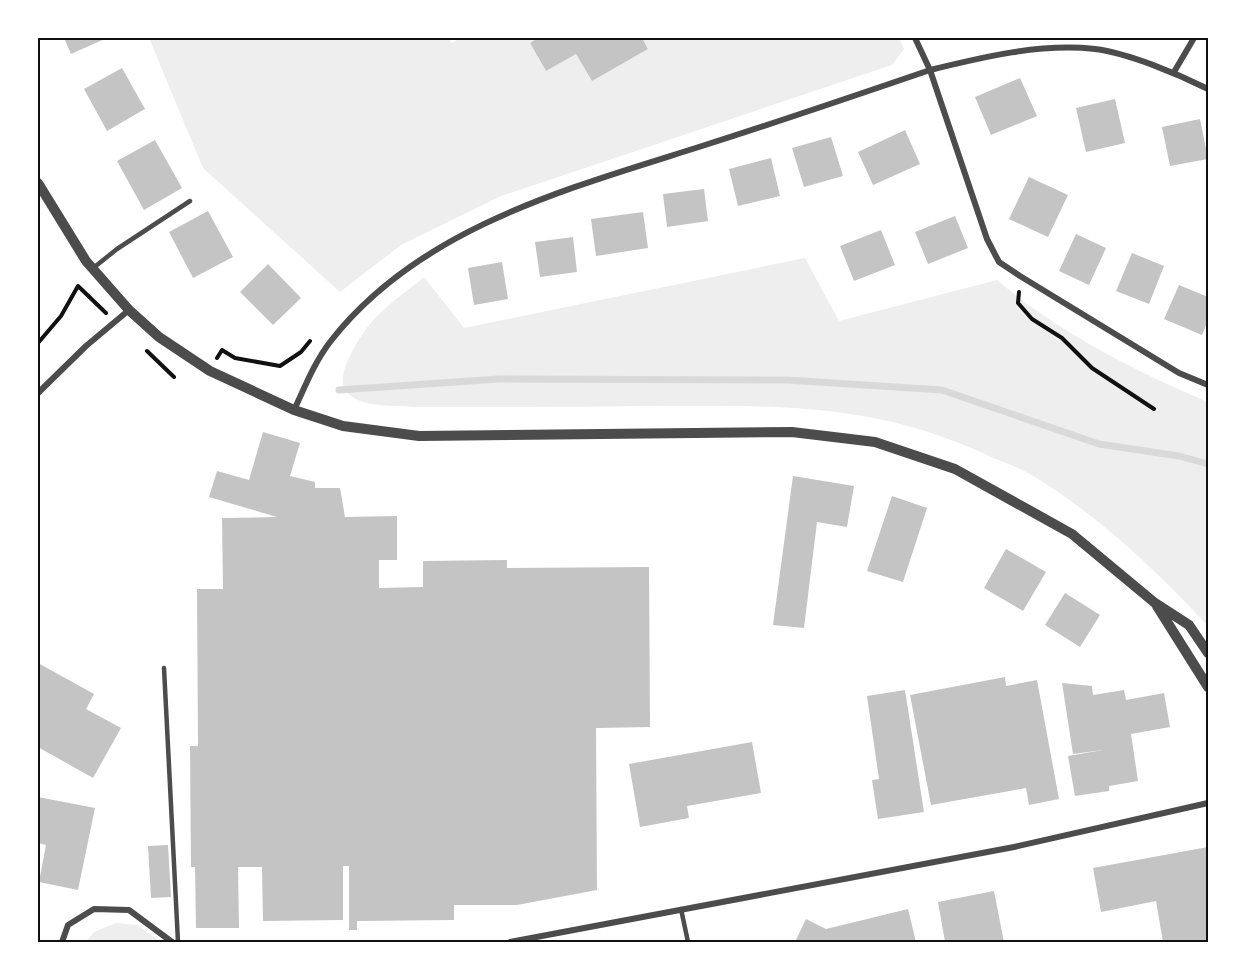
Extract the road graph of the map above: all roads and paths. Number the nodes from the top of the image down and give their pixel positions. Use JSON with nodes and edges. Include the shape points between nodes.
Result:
{"nodes":[{"id":1,"x":915,"y":38,"type":"edge"},
{"id":2,"x":1194,"y":38,"type":"edge"},
{"id":3,"x":930,"y":70,"type":"junction"},
{"id":4,"x":1174,"y":72,"type":"junction"},
{"id":5,"x":1209,"y":89,"type":"edge"},
{"id":6,"x":38,"y":183,"type":"edge"},
{"id":7,"x":190,"y":201,"type":"dead end"},
{"id":8,"x":92,"y":269,"type":"junction"},
{"id":9,"x":1020,"y":276,"type":"junction"},
{"id":10,"x":90,"y":298,"type":"dead end"},
{"id":11,"x":129,"y":310,"type":"junction"},
{"id":12,"x":38,"y":343,"type":"edge"},
{"id":13,"x":301,"y":352,"type":"dead end"},
{"id":14,"x":210,"y":371,"type":"junction"},
{"id":15,"x":1209,"y":385,"type":"edge"},
{"id":16,"x":38,"y":393,"type":"edge"},
{"id":17,"x":1154,"y":409,"type":"dead end"},
{"id":18,"x":294,"y":410,"type":"junction"},
{"id":19,"x":1155,"y":603,"type":"junction"},
{"id":20,"x":1209,"y":653,"type":"edge"},
{"id":21,"x":164,"y":668,"type":"dead end"},
{"id":22,"x":1209,"y":687,"type":"edge"},
{"id":23,"x":1209,"y":802,"type":"edge"},
{"id":24,"x":681,"y":909,"type":"junction"},
{"id":25,"x":62,"y":942,"type":"edge"},
{"id":26,"x":172,"y":942,"type":"edge"},
{"id":27,"x":178,"y":942,"type":"edge"},
{"id":28,"x":510,"y":942,"type":"edge"},
{"id":29,"x":688,"y":942,"type":"edge"}],
"edges":[{"from":1,"to":3,"type":"street"},
{"from":2,"to":4,"type":"street"},
{"from":3,"to":4,"type":"street","via":[[989,55],[1047,49],[1096,50]]},
{"from":3,"to":9,"type":"street","via":[[987,239],[999,262]]},
{"from":3,"to":18,"type":"street","via":[[555,193],[485,223],[419,261],[378,293],[331,341]]},
{"from":4,"to":5,"type":"street"},
{"from":6,"to":8,"type":"street"},
{"from":7,"to":8,"type":"lane"},
{"from":8,"to":11,"type":"street"},
{"from":9,"to":15,"type":"street","via":[[1179,373]]},
{"from":9,"to":17,"type":"path","via":[[1018,303],[1032,319],[1062,338],[1092,368]]},
{"from":10,"to":12,"type":"path","via":[[78,286],[61,316]]},
{"from":11,"to":14,"type":"street","via":[[159,337]]},
{"from":11,"to":16,"type":"street"},
{"from":13,"to":14,"type":"path","via":[[280,366],[235,358],[222,350]]},
{"from":14,"to":18,"type":"street"},
{"from":18,"to":19,"type":"street","via":[[343,426],[419,436],[792,432],[875,442],[955,469],[999,492],[1072,534]]},
{"from":19,"to":20,"type":"street","via":[[1189,625]]},
{"from":19,"to":22,"type":"street"},
{"from":21,"to":27,"type":"lane"},
{"from":23,"to":24,"type":"street","via":[[1014,847]]},
{"from":24,"to":28,"type":"street"},
{"from":24,"to":29,"type":"lane"},
{"from":25,"to":26,"type":"street","via":[[68,925],[94,909],[129,910]]}]}
